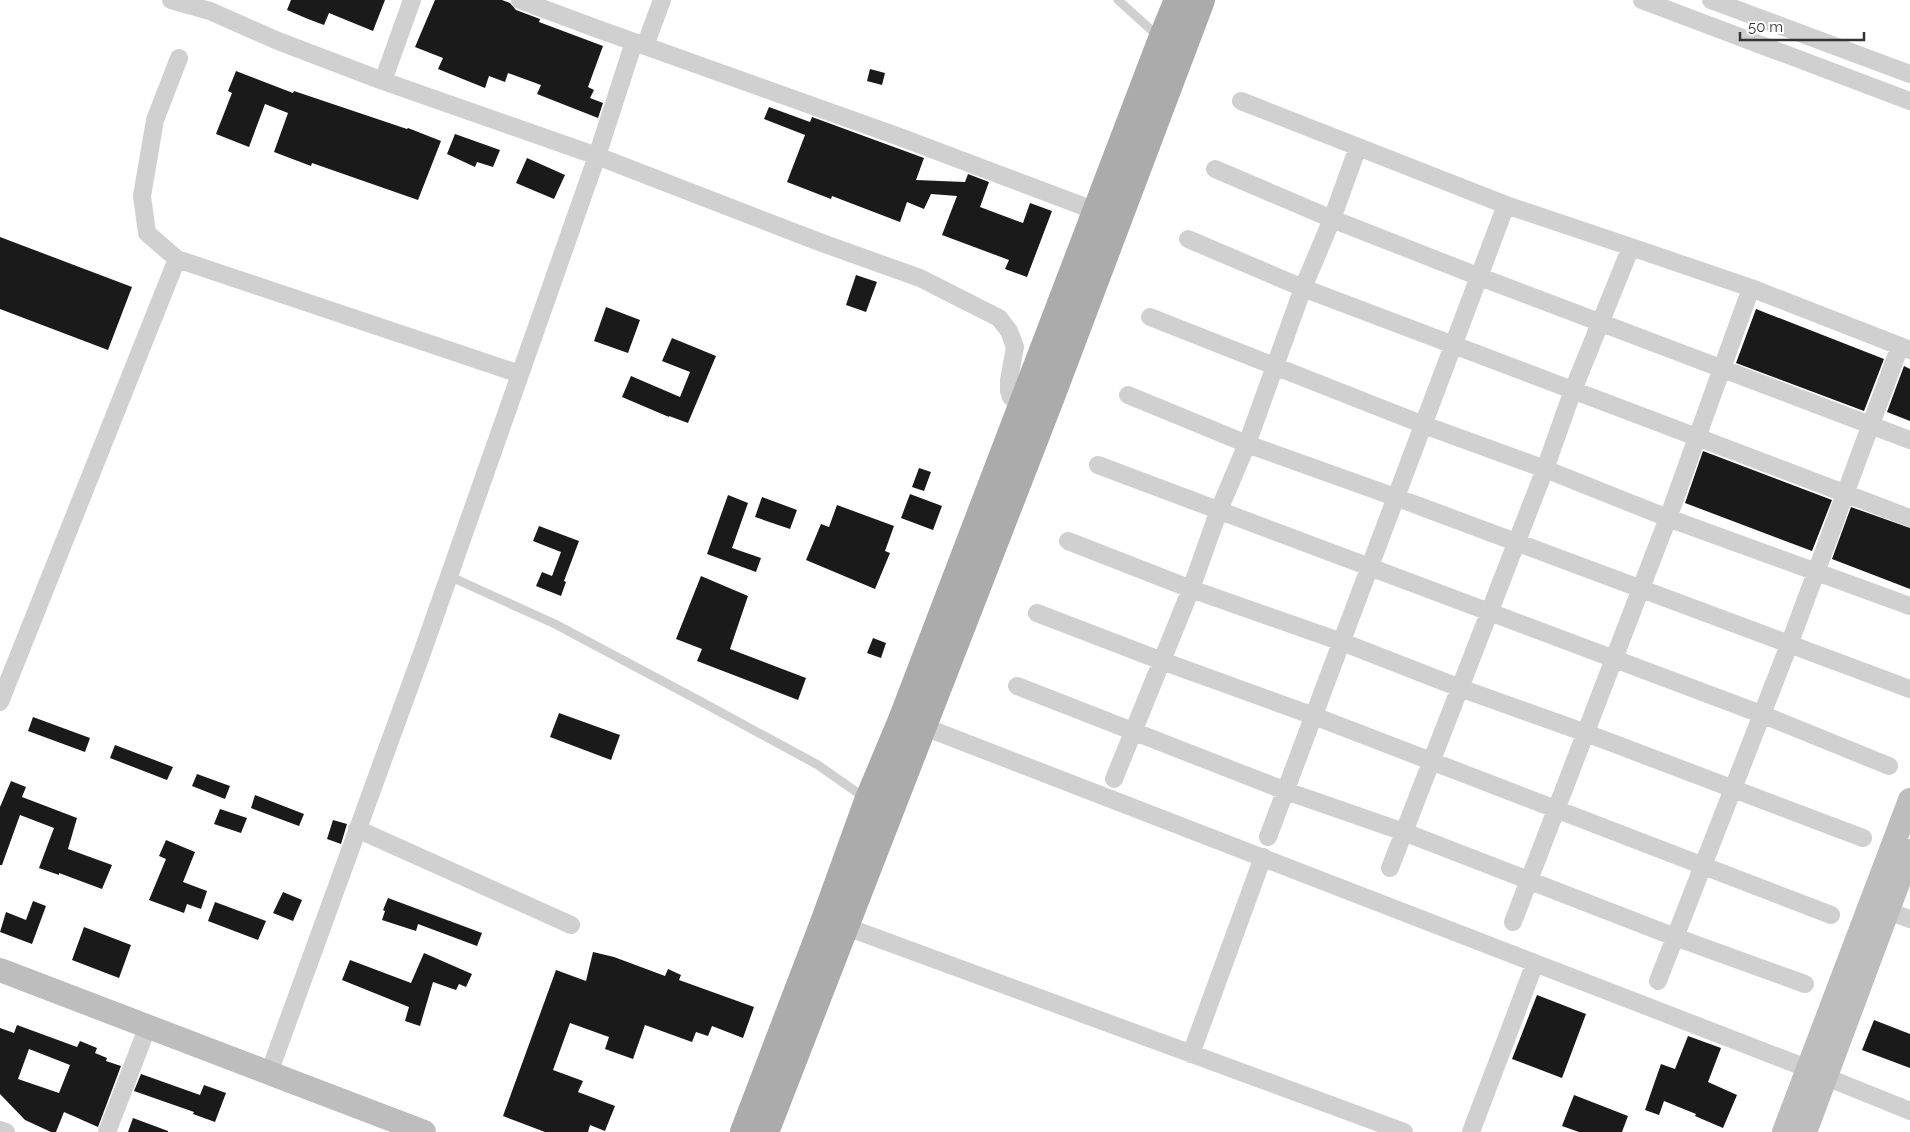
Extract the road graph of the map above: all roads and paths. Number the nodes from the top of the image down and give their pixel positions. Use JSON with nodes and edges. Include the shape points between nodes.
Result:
{"nodes":[{"id":1,"x":172,"y":0,"type":"edge"},
{"id":2,"x":412,"y":0,"type":"edge"},
{"id":3,"x":520,"y":0,"type":"edge"},
{"id":4,"x":662,"y":0,"type":"edge"},
{"id":5,"x":1118,"y":0,"type":"edge"},
{"id":6,"x":1178,"y":0,"type":"edge"},
{"id":7,"x":1201,"y":0,"type":"edge"},
{"id":8,"x":1642,"y":0,"type":"edge"},
{"id":9,"x":1711,"y":0,"type":"edge"},
{"id":10,"x":545,"y":4,"type":"edge"},
{"id":11,"x":1162,"y":39,"type":"junction"},
{"id":12,"x":640,"y":44,"type":"junction"},
{"id":13,"x":179,"y":58,"type":"dead end"},
{"id":14,"x":1873,"y":61,"type":"junction"},
{"id":15,"x":1910,"y":74,"type":"edge"},
{"id":16,"x":383,"y":81,"type":"junction"},
{"id":17,"x":1864,"y":84,"type":"junction"},
{"id":18,"x":1240,"y":101,"type":"dead end"},
{"id":19,"x":1910,"y":101,"type":"edge"},
{"id":20,"x":1358,"y":147,"type":"junction"},
{"id":21,"x":597,"y":156,"type":"junction"},
{"id":22,"x":1215,"y":169,"type":"dead end"},
{"id":23,"x":1506,"y":205,"type":"junction"},
{"id":24,"x":1096,"y":212,"type":"junction"},
{"id":25,"x":1332,"y":219,"type":"junction"},
{"id":26,"x":1188,"y":239,"type":"dead end"},
{"id":27,"x":1631,"y":247,"type":"junction"},
{"id":28,"x":177,"y":259,"type":"junction"},
{"id":29,"x":1480,"y":277,"type":"junction"},
{"id":30,"x":1303,"y":288,"type":"junction"},
{"id":31,"x":1750,"y":288,"type":"junction"},
{"id":32,"x":1150,"y":318,"type":"dead end"},
{"id":33,"x":1599,"y":323,"type":"junction"},
{"id":34,"x":1455,"y":345,"type":"junction"},
{"id":35,"x":1905,"y":348,"type":"edge"},
{"id":36,"x":1275,"y":365,"type":"junction"},
{"id":37,"x":1721,"y":368,"type":"junction"},
{"id":38,"x":520,"y":374,"type":"junction"},
{"id":39,"x":1573,"y":390,"type":"junction"},
{"id":40,"x":1128,"y":395,"type":"dead end"},
{"id":41,"x":1035,"y":406,"type":"junction"},
{"id":42,"x":1424,"y":424,"type":"junction"},
{"id":43,"x":1872,"y":425,"type":"junction"},
{"id":44,"x":1697,"y":436,"type":"junction"},
{"id":45,"x":1910,"y":440,"type":"edge"},
{"id":46,"x":1247,"y":444,"type":"junction"},
{"id":47,"x":1098,"y":465,"type":"dead end"},
{"id":48,"x":1545,"y":469,"type":"junction"},
{"id":49,"x":1845,"y":494,"type":"junction"},
{"id":50,"x":1395,"y":497,"type":"junction"},
{"id":51,"x":1219,"y":510,"type":"junction"},
{"id":52,"x":1668,"y":518,"type":"junction"},
{"id":53,"x":1910,"y":518,"type":"edge"},
{"id":54,"x":1068,"y":541,"type":"dead end"},
{"id":55,"x":1516,"y":543,"type":"junction"},
{"id":56,"x":1368,"y":567,"type":"junction"},
{"id":57,"x":1817,"y":571,"type":"junction"},
{"id":58,"x":449,"y":576,"type":"junction"},
{"id":59,"x":1190,"y":588,"type":"junction"},
{"id":60,"x":1640,"y":590,"type":"junction"},
{"id":61,"x":1910,"y":606,"type":"edge"},
{"id":62,"x":1490,"y":611,"type":"junction"},
{"id":63,"x":1037,"y":613,"type":"dead end"},
{"id":64,"x":1342,"y":642,"type":"junction"},
{"id":65,"x":1789,"y":645,"type":"junction"},
{"id":66,"x":1613,"y":660,"type":"junction"},
{"id":67,"x":1162,"y":661,"type":"junction"},
{"id":68,"x":1017,"y":686,"type":"dead end"},
{"id":69,"x":1460,"y":688,"type":"junction"},
{"id":70,"x":1910,"y":690,"type":"edge"},
{"id":71,"x":0,"y":702,"type":"edge"},
{"id":72,"x":1761,"y":714,"type":"junction"},
{"id":73,"x":1314,"y":716,"type":"junction"},
{"id":74,"x":922,"y":726,"type":"junction"},
{"id":75,"x":1134,"y":731,"type":"junction"},
{"id":76,"x":1586,"y":733,"type":"junction"},
{"id":77,"x":1432,"y":761,"type":"junction"},
{"id":78,"x":1889,"y":766,"type":"dead end"},
{"id":79,"x":1114,"y":779,"type":"dead end"},
{"id":80,"x":1733,"y":788,"type":"junction"},
{"id":81,"x":1286,"y":791,"type":"junction"},
{"id":82,"x":868,"y":801,"type":"junction"},
{"id":83,"x":1557,"y":809,"type":"junction"},
{"id":84,"x":1908,"y":809,"type":"edge"},
{"id":85,"x":358,"y":829,"type":"junction"},
{"id":86,"x":1404,"y":832,"type":"junction"},
{"id":87,"x":1268,"y":837,"type":"dead end"},
{"id":88,"x":1863,"y":838,"type":"dead end"},
{"id":89,"x":1910,"y":851,"type":"edge"},
{"id":90,"x":1263,"y":858,"type":"junction"},
{"id":91,"x":1703,"y":866,"type":"junction"},
{"id":92,"x":1390,"y":868,"type":"dead end"},
{"id":93,"x":1529,"y":881,"type":"junction"},
{"id":94,"x":1887,"y":911,"type":"junction"},
{"id":95,"x":1831,"y":915,"type":"dead end"},
{"id":96,"x":1910,"y":919,"type":"edge"},
{"id":97,"x":1514,"y":922,"type":"dead end"},
{"id":98,"x":571,"y":925,"type":"dead end"},
{"id":99,"x":844,"y":926,"type":"junction"},
{"id":100,"x":1675,"y":937,"type":"junction"},
{"id":101,"x":1535,"y":963,"type":"junction"},
{"id":102,"x":0,"y":970,"type":"edge"},
{"id":103,"x":1658,"y":981,"type":"dead end"},
{"id":104,"x":1805,"y":984,"type":"dead end"},
{"id":105,"x":148,"y":1026,"type":"junction"},
{"id":106,"x":1191,"y":1054,"type":"junction"},
{"id":107,"x":269,"y":1073,"type":"junction"},
{"id":108,"x":1817,"y":1073,"type":"junction"},
{"id":109,"x":1910,"y":1111,"type":"edge"},
{"id":110,"x":0,"y":1130,"type":"edge"},
{"id":111,"x":417,"y":1131,"type":"edge"},
{"id":112,"x":6,"y":1132,"type":"edge"},
{"id":113,"x":107,"y":1132,"type":"edge"},
{"id":114,"x":744,"y":1132,"type":"edge"},
{"id":115,"x":765,"y":1132,"type":"edge"},
{"id":116,"x":1404,"y":1132,"type":"edge"},
{"id":117,"x":1471,"y":1132,"type":"edge"},
{"id":118,"x":1784,"y":1132,"type":"edge"},
{"id":119,"x":1805,"y":1132,"type":"edge"}],
"edges":[{"from":1,"to":16,"type":"street","via":[[210,11]]},
{"from":2,"to":16,"type":"street"},
{"from":3,"to":10,"type":"street"},
{"from":4,"to":12,"type":"street"},
{"from":5,"to":11,"type":"lane"},
{"from":6,"to":11,"type":"main road"},
{"from":7,"to":41,"type":"main road"},
{"from":8,"to":17,"type":"street"},
{"from":9,"to":14,"type":"street"},
{"from":10,"to":12,"type":"street"},
{"from":11,"to":24,"type":"main road"},
{"from":12,"to":21,"type":"street"},
{"from":12,"to":24,"type":"street","via":[[916,142]]},
{"from":13,"to":28,"type":"street","via":[[155,120],[142,196],[147,233]]},
{"from":14,"to":15,"type":"street"},
{"from":14,"to":17,"type":"street"},
{"from":16,"to":21,"type":"street"},
{"from":17,"to":19,"type":"street"},
{"from":18,"to":20,"type":"street"},
{"from":20,"to":23,"type":"street"},
{"from":20,"to":25,"type":"street"},
{"from":21,"to":38,"type":"street"},
{"from":21,"to":41,"type":"street","via":[[920,278],[999,318],[1010,331],[1015,346],[1011,397]]},
{"from":22,"to":25,"type":"street"},
{"from":23,"to":27,"type":"street"},
{"from":23,"to":29,"type":"street"},
{"from":24,"to":41,"type":"main road"},
{"from":25,"to":29,"type":"street"},
{"from":25,"to":30,"type":"street"},
{"from":26,"to":30,"type":"street"},
{"from":27,"to":31,"type":"street"},
{"from":27,"to":33,"type":"street"},
{"from":28,"to":38,"type":"street"},
{"from":28,"to":71,"type":"street"},
{"from":29,"to":33,"type":"street"},
{"from":29,"to":34,"type":"street"},
{"from":30,"to":34,"type":"street"},
{"from":30,"to":36,"type":"street"},
{"from":31,"to":35,"type":"street"},
{"from":31,"to":37,"type":"street"},
{"from":32,"to":36,"type":"street"},
{"from":33,"to":37,"type":"street"},
{"from":33,"to":39,"type":"street"},
{"from":34,"to":39,"type":"street"},
{"from":34,"to":42,"type":"street"},
{"from":35,"to":43,"type":"street"},
{"from":36,"to":42,"type":"street"},
{"from":36,"to":46,"type":"street"},
{"from":37,"to":43,"type":"street"},
{"from":37,"to":44,"type":"street"},
{"from":38,"to":58,"type":"street"},
{"from":39,"to":44,"type":"street"},
{"from":39,"to":48,"type":"street"},
{"from":40,"to":46,"type":"street"},
{"from":41,"to":74,"type":"main road"},
{"from":41,"to":82,"type":"main road"},
{"from":42,"to":48,"type":"street"},
{"from":42,"to":50,"type":"street"},
{"from":43,"to":45,"type":"street"},
{"from":43,"to":49,"type":"street"},
{"from":44,"to":49,"type":"street"},
{"from":44,"to":52,"type":"street"},
{"from":46,"to":50,"type":"street"},
{"from":46,"to":51,"type":"street"},
{"from":47,"to":51,"type":"street"},
{"from":48,"to":52,"type":"street"},
{"from":48,"to":55,"type":"street"},
{"from":49,"to":53,"type":"street"},
{"from":49,"to":57,"type":"street"},
{"from":50,"to":55,"type":"street"},
{"from":50,"to":56,"type":"street"},
{"from":51,"to":56,"type":"street"},
{"from":51,"to":59,"type":"street"},
{"from":52,"to":57,"type":"street"},
{"from":52,"to":60,"type":"street"},
{"from":54,"to":59,"type":"street"},
{"from":55,"to":60,"type":"street"},
{"from":55,"to":62,"type":"street"},
{"from":56,"to":62,"type":"street"},
{"from":56,"to":64,"type":"street"},
{"from":57,"to":61,"type":"street"},
{"from":57,"to":65,"type":"street"},
{"from":58,"to":82,"type":"lane","via":[[555,624],[698,700],[818,765]]},
{"from":58,"to":85,"type":"street"},
{"from":59,"to":64,"type":"street"},
{"from":59,"to":67,"type":"street"},
{"from":60,"to":65,"type":"street"},
{"from":60,"to":66,"type":"street"},
{"from":62,"to":66,"type":"street"},
{"from":62,"to":69,"type":"street"},
{"from":63,"to":67,"type":"street"},
{"from":64,"to":69,"type":"street"},
{"from":64,"to":73,"type":"street"},
{"from":65,"to":70,"type":"street"},
{"from":65,"to":72,"type":"street"},
{"from":66,"to":72,"type":"street"},
{"from":66,"to":76,"type":"street"},
{"from":67,"to":73,"type":"street"},
{"from":67,"to":75,"type":"street"},
{"from":68,"to":75,"type":"street"},
{"from":69,"to":76,"type":"street"},
{"from":69,"to":77,"type":"street"},
{"from":72,"to":78,"type":"street"},
{"from":72,"to":80,"type":"street"},
{"from":73,"to":77,"type":"street"},
{"from":73,"to":81,"type":"street"},
{"from":74,"to":90,"type":"street"},
{"from":74,"to":99,"type":"main road"},
{"from":75,"to":79,"type":"street"},
{"from":75,"to":81,"type":"street"},
{"from":76,"to":80,"type":"street"},
{"from":76,"to":83,"type":"street"},
{"from":77,"to":83,"type":"street"},
{"from":77,"to":86,"type":"street"},
{"from":80,"to":88,"type":"street"},
{"from":80,"to":91,"type":"street"},
{"from":81,"to":86,"type":"street"},
{"from":81,"to":87,"type":"street"},
{"from":82,"to":114,"type":"main road"},
{"from":83,"to":91,"type":"street"},
{"from":83,"to":93,"type":"street"},
{"from":84,"to":108,"type":"street"},
{"from":85,"to":98,"type":"street"},
{"from":85,"to":107,"type":"street"},
{"from":86,"to":92,"type":"street"},
{"from":86,"to":93,"type":"street"},
{"from":89,"to":94,"type":"street"},
{"from":90,"to":101,"type":"street"},
{"from":90,"to":106,"type":"street"},
{"from":91,"to":95,"type":"street"},
{"from":91,"to":100,"type":"street"},
{"from":93,"to":97,"type":"street"},
{"from":93,"to":100,"type":"street"},
{"from":94,"to":96,"type":"street"},
{"from":94,"to":108,"type":"street"},
{"from":99,"to":106,"type":"street"},
{"from":99,"to":115,"type":"main road"},
{"from":100,"to":103,"type":"street"},
{"from":100,"to":104,"type":"street"},
{"from":101,"to":108,"type":"street"},
{"from":101,"to":117,"type":"street"},
{"from":102,"to":105,"type":"street"},
{"from":105,"to":107,"type":"street"},
{"from":105,"to":113,"type":"street"},
{"from":106,"to":116,"type":"street"},
{"from":107,"to":111,"type":"street"},
{"from":108,"to":109,"type":"street"},
{"from":108,"to":118,"type":"street"},
{"from":108,"to":119,"type":"street"},
{"from":110,"to":112,"type":"street"}]}
